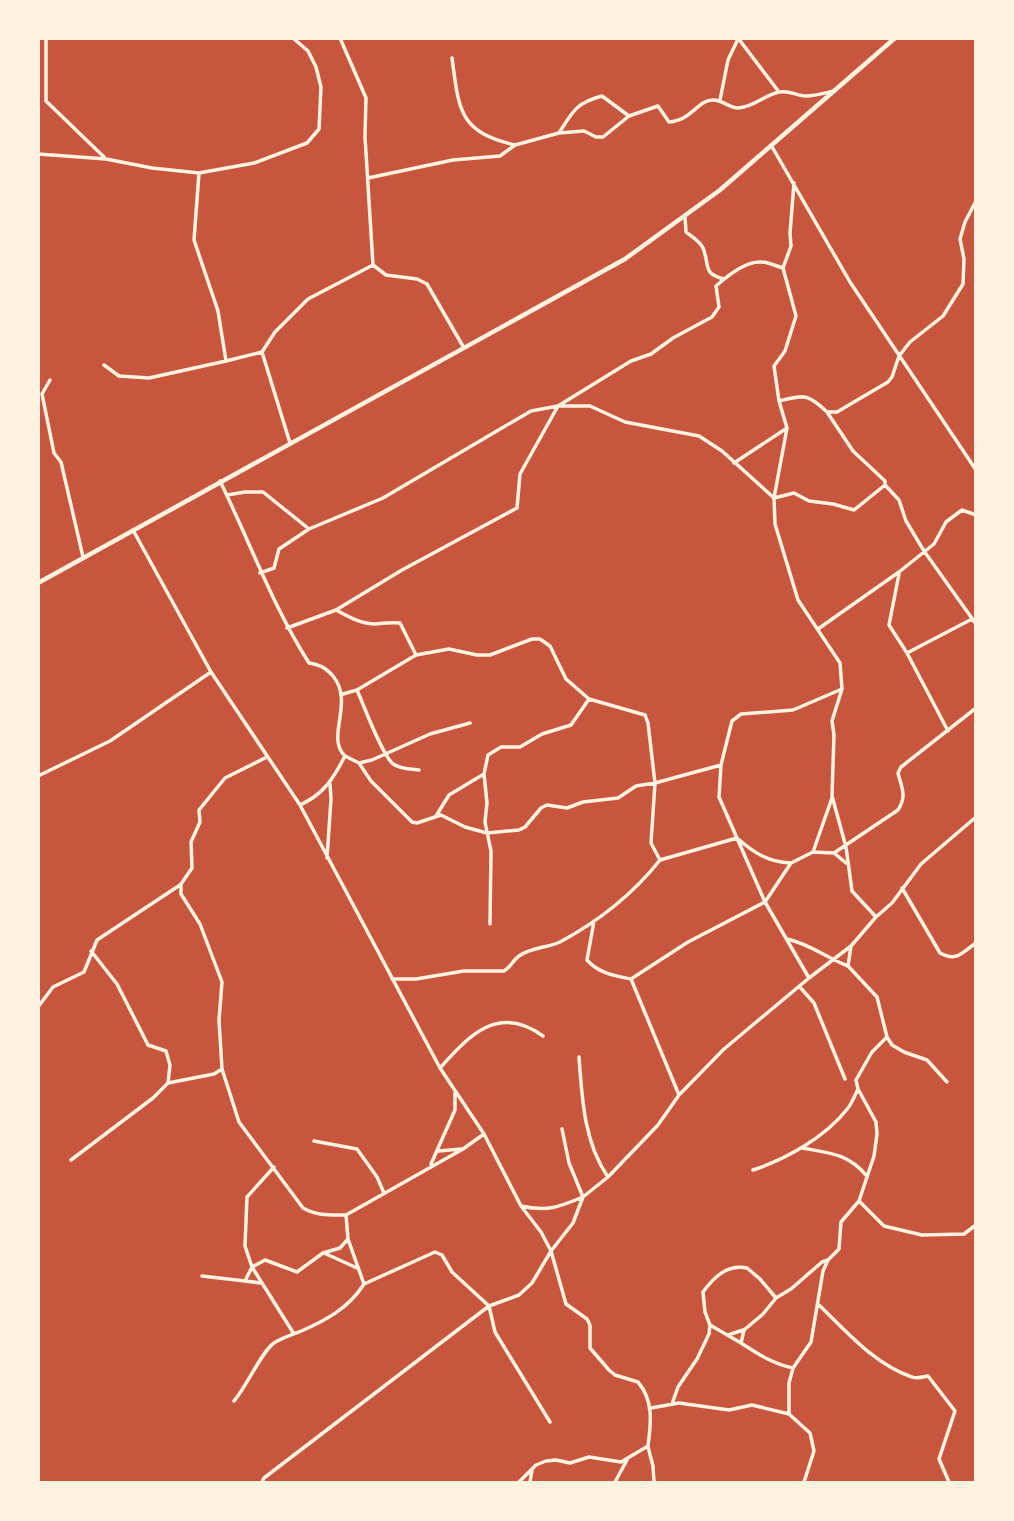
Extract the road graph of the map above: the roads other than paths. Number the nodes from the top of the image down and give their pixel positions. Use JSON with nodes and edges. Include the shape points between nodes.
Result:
{"nodes":[{"id":1,"x":46,"y":38,"type":"edge"},
{"id":2,"x":293,"y":38,"type":"edge"},
{"id":3,"x":340,"y":38,"type":"edge"},
{"id":4,"x":738,"y":38,"type":"edge"},
{"id":5,"x":895,"y":38,"type":"edge"},
{"id":6,"x":452,"y":58,"type":"dead end"},
{"id":7,"x":834,"y":91,"type":"junction"},
{"id":8,"x":779,"y":92,"type":"junction"},
{"id":9,"x":720,"y":100,"type":"junction"},
{"id":10,"x":629,"y":116,"type":"junction"},
{"id":11,"x":559,"y":133,"type":"junction"},
{"id":12,"x":515,"y":145,"type":"junction"},
{"id":13,"x":771,"y":145,"type":"junction"},
{"id":14,"x":38,"y":154,"type":"edge"},
{"id":15,"x":106,"y":159,"type":"junction"},
{"id":16,"x":199,"y":173,"type":"junction"},
{"id":17,"x":368,"y":178,"type":"junction"},
{"id":18,"x":794,"y":183,"type":"junction"},
{"id":19,"x":975,"y":201,"type":"edge"},
{"id":20,"x":685,"y":215,"type":"junction"},
{"id":21,"x":373,"y":265,"type":"junction"},
{"id":22,"x":783,"y":268,"type":"junction"},
{"id":23,"x":724,"y":279,"type":"junction"},
{"id":24,"x":464,"y":348,"type":"junction"},
{"id":25,"x":262,"y":352,"type":"junction"},
{"id":26,"x":899,"y":356,"type":"junction"},
{"id":27,"x":226,"y":361,"type":"junction"},
{"id":28,"x":104,"y":365,"type":"dead end"},
{"id":29,"x":50,"y":380,"type":"dead end"},
{"id":30,"x":779,"y":401,"type":"junction"},
{"id":31,"x":558,"y":406,"type":"junction"},
{"id":32,"x":827,"y":412,"type":"junction"},
{"id":33,"x":787,"y":428,"type":"junction"},
{"id":34,"x":290,"y":443,"type":"junction"},
{"id":35,"x":734,"y":463,"type":"junction"},
{"id":36,"x":975,"y":470,"type":"edge"},
{"id":37,"x":220,"y":481,"type":"junction"},
{"id":38,"x":885,"y":485,"type":"junction"},
{"id":39,"x":227,"y":495,"type":"junction"},
{"id":40,"x":774,"y":498,"type":"junction"},
{"id":41,"x":975,"y":515,"type":"edge"},
{"id":42,"x":309,"y":529,"type":"junction"},
{"id":43,"x":133,"y":530,"type":"junction"},
{"id":44,"x":924,"y":551,"type":"junction"},
{"id":45,"x":83,"y":557,"type":"junction"},
{"id":46,"x":899,"y":572,"type":"junction"},
{"id":47,"x":260,"y":573,"type":"junction"},
{"id":48,"x":38,"y":583,"type":"edge"},
{"id":49,"x":336,"y":611,"type":"junction"},
{"id":50,"x":972,"y":619,"type":"junction"},
{"id":51,"x":975,"y":624,"type":"edge"},
{"id":52,"x":287,"y":628,"type":"junction"},
{"id":53,"x":818,"y":629,"type":"junction"},
{"id":54,"x":908,"y":653,"type":"junction"},
{"id":55,"x":416,"y":655,"type":"junction"},
{"id":56,"x":211,"y":672,"type":"junction"},
{"id":57,"x":842,"y":689,"type":"junction"},
{"id":58,"x":357,"y":690,"type":"junction"},
{"id":59,"x":343,"y":694,"type":"junction"},
{"id":60,"x":589,"y":699,"type":"junction"},
{"id":61,"x":975,"y":708,"type":"edge"},
{"id":62,"x":470,"y":723,"type":"dead end"},
{"id":63,"x":948,"y":731,"type":"junction"},
{"id":64,"x":386,"y":754,"type":"junction"},
{"id":65,"x":267,"y":756,"type":"junction"},
{"id":66,"x":345,"y":757,"type":"junction"},
{"id":67,"x":359,"y":764,"type":"junction"},
{"id":68,"x":722,"y":765,"type":"junction"},
{"id":69,"x":419,"y":770,"type":"dead end"},
{"id":70,"x":484,"y":774,"type":"junction"},
{"id":71,"x":38,"y":776,"type":"edge"},
{"id":72,"x":655,"y":783,"type":"junction"},
{"id":73,"x":330,"y":784,"type":"junction"},
{"id":74,"x":832,"y":796,"type":"junction"},
{"id":75,"x":300,"y":805,"type":"junction"},
{"id":76,"x":436,"y":816,"type":"junction"},
{"id":77,"x":975,"y":817,"type":"edge"},
{"id":78,"x":487,"y":833,"type":"junction"},
{"id":79,"x":737,"y":838,"type":"junction"},
{"id":80,"x":846,"y":847,"type":"junction"},
{"id":81,"x":813,"y":852,"type":"junction"},
{"id":82,"x":834,"y":853,"type":"junction"},
{"id":83,"x":327,"y":858,"type":"junction"},
{"id":84,"x":660,"y":860,"type":"junction"},
{"id":85,"x":792,"y":863,"type":"junction"},
{"id":86,"x":847,"y":865,"type":"junction"},
{"id":87,"x":181,"y":884,"type":"junction"},
{"id":88,"x":902,"y":888,"type":"junction"},
{"id":89,"x":765,"y":902,"type":"junction"},
{"id":90,"x":876,"y":917,"type":"junction"},
{"id":91,"x":594,"y":921,"type":"junction"},
{"id":92,"x":490,"y":924,"type":"dead end"},
{"id":93,"x":786,"y":939,"type":"junction"},
{"id":94,"x":975,"y":943,"type":"edge"},
{"id":95,"x":851,"y":946,"type":"junction"},
{"id":96,"x":91,"y":951,"type":"junction"},
{"id":97,"x":832,"y":960,"type":"junction"},
{"id":98,"x":848,"y":966,"type":"junction"},
{"id":99,"x":809,"y":978,"type":"junction"},
{"id":100,"x":392,"y":979,"type":"junction"},
{"id":101,"x":631,"y":979,"type":"junction"},
{"id":102,"x":799,"y":986,"type":"junction"},
{"id":103,"x":38,"y":1007,"type":"edge"},
{"id":104,"x":543,"y":1036,"type":"dead end"},
{"id":105,"x":887,"y":1037,"type":"junction"},
{"id":106,"x":579,"y":1057,"type":"dead end"},
{"id":107,"x":440,"y":1068,"type":"junction"},
{"id":108,"x":222,"y":1069,"type":"junction"},
{"id":109,"x":845,"y":1079,"type":"dead end"},
{"id":110,"x":947,"y":1082,"type":"dead end"},
{"id":111,"x":168,"y":1083,"type":"junction"},
{"id":112,"x":858,"y":1089,"type":"junction"},
{"id":113,"x":455,"y":1091,"type":"junction"},
{"id":114,"x":679,"y":1095,"type":"junction"},
{"id":115,"x":562,"y":1129,"type":"dead end"},
{"id":116,"x":484,"y":1134,"type":"junction"},
{"id":117,"x":314,"y":1141,"type":"dead end"},
{"id":118,"x":802,"y":1147,"type":"junction"},
{"id":119,"x":463,"y":1149,"type":"junction"},
{"id":120,"x":439,"y":1150,"type":"junction"},
{"id":121,"x":71,"y":1160,"type":"dead end"},
{"id":122,"x":430,"y":1166,"type":"junction"},
{"id":123,"x":274,"y":1167,"type":"junction"},
{"id":124,"x":753,"y":1170,"type":"dead end"},
{"id":125,"x":866,"y":1175,"type":"junction"},
{"id":126,"x":608,"y":1177,"type":"junction"},
{"id":127,"x":384,"y":1193,"type":"junction"},
{"id":128,"x":583,"y":1197,"type":"junction"},
{"id":129,"x":859,"y":1201,"type":"junction"},
{"id":130,"x":521,"y":1206,"type":"junction"},
{"id":131,"x":346,"y":1215,"type":"junction"},
{"id":132,"x":975,"y":1225,"type":"edge"},
{"id":133,"x":348,"y":1239,"type":"junction"},
{"id":134,"x":551,"y":1251,"type":"junction"},
{"id":135,"x":323,"y":1253,"type":"junction"},
{"id":136,"x":828,"y":1260,"type":"junction"},
{"id":137,"x":252,"y":1267,"type":"junction"},
{"id":138,"x":357,"y":1268,"type":"junction"},
{"id":139,"x":202,"y":1276,"type":"dead end"},
{"id":140,"x":245,"y":1282,"type":"junction"},
{"id":141,"x":262,"y":1283,"type":"junction"},
{"id":142,"x":364,"y":1284,"type":"junction"},
{"id":143,"x":776,"y":1298,"type":"junction"},
{"id":144,"x":819,"y":1305,"type":"junction"},
{"id":145,"x":489,"y":1306,"type":"junction"},
{"id":146,"x":710,"y":1325,"type":"junction"},
{"id":147,"x":744,"y":1330,"type":"junction"},
{"id":148,"x":294,"y":1334,"type":"junction"},
{"id":149,"x":728,"y":1335,"type":"junction"},
{"id":150,"x":741,"y":1343,"type":"junction"},
{"id":151,"x":793,"y":1368,"type":"junction"},
{"id":152,"x":234,"y":1401,"type":"dead end"},
{"id":153,"x":671,"y":1404,"type":"junction"},
{"id":154,"x":651,"y":1408,"type":"junction"},
{"id":155,"x":789,"y":1414,"type":"junction"},
{"id":156,"x":550,"y":1422,"type":"dead end"},
{"id":157,"x":648,"y":1446,"type":"junction"},
{"id":158,"x":628,"y":1459,"type":"junction"},
{"id":159,"x":536,"y":1465,"type":"junction"},
{"id":160,"x":262,"y":1482,"type":"edge"},
{"id":161,"x":519,"y":1482,"type":"edge"},
{"id":162,"x":530,"y":1482,"type":"edge"},
{"id":163,"x":615,"y":1482,"type":"edge"},
{"id":164,"x":653,"y":1482,"type":"edge"},
{"id":165,"x":804,"y":1482,"type":"edge"},
{"id":166,"x":949,"y":1482,"type":"edge"}],
"edges":[{"from":1,"to":15,"type":"street","via":[[46,101]]},
{"from":2,"to":16,"type":"street","via":[[308,51],[318,74],[319,129],[307,143],[293,149],[254,163]]},
{"from":3,"to":17,"type":"street","via":[[366,98]]},
{"from":4,"to":8,"type":"street"},
{"from":4,"to":9,"type":"street"},
{"from":5,"to":7,"type":"street"},
{"from":6,"to":12,"type":"street","via":[[458,105],[465,116],[485,136]]},
{"from":7,"to":8,"type":"street","via":[[804,96]]},
{"from":7,"to":13,"type":"street"},
{"from":8,"to":9,"type":"street","via":[[752,106],[736,108]]},
{"from":9,"to":10,"type":"street","via":[[705,102],[681,121],[669,122],[658,106]]},
{"from":10,"to":11,"type":"street","via":[[603,137],[584,131]]},
{"from":10,"to":11,"type":"street","via":[[602,96],[584,101]]},
{"from":11,"to":12,"type":"street"},
{"from":12,"to":17,"type":"street","via":[[500,156],[453,160]]},
{"from":13,"to":18,"type":"street"},
{"from":13,"to":20,"type":"street"},
{"from":14,"to":15,"type":"street"},
{"from":15,"to":16,"type":"street"},
{"from":16,"to":27,"type":"street","via":[[194,240],[218,312]]},
{"from":17,"to":21,"type":"street"},
{"from":18,"to":22,"type":"street","via":[[791,246]]},
{"from":18,"to":26,"type":"street"},
{"from":19,"to":26,"type":"street","via":[[960,239],[964,284],[943,316]]},
{"from":20,"to":23,"type":"street","via":[[686,232],[703,248],[707,268]]},
{"from":20,"to":24,"type":"street","via":[[625,259]]},
{"from":21,"to":24,"type":"street","via":[[386,275],[427,284]]},
{"from":21,"to":25,"type":"street","via":[[308,299]]},
{"from":22,"to":23,"type":"street","via":[[760,262]]},
{"from":22,"to":30,"type":"street","via":[[796,316],[785,351],[774,366]]},
{"from":23,"to":31,"type":"street","via":[[716,286],[719,307],[712,317]]},
{"from":24,"to":34,"type":"street"},
{"from":25,"to":27,"type":"street"},
{"from":25,"to":34,"type":"street"},
{"from":26,"to":32,"type":"street","via":[[888,382],[837,412]]},
{"from":26,"to":36,"type":"street"},
{"from":27,"to":28,"type":"street","via":[[149,378],[119,376]]},
{"from":29,"to":45,"type":"street","via":[[42,394]]},
{"from":30,"to":32,"type":"street","via":[[803,395]]},
{"from":30,"to":33,"type":"street"},
{"from":31,"to":35,"type":"street","via":[[590,405],[625,422],[699,436]]},
{"from":31,"to":42,"type":"street","via":[[531,411],[383,498]]},
{"from":31,"to":49,"type":"street","via":[[520,474],[517,508]]},
{"from":32,"to":38,"type":"street","via":[[853,451]]},
{"from":33,"to":35,"type":"street"},
{"from":33,"to":40,"type":"street"},
{"from":34,"to":37,"type":"street"},
{"from":35,"to":40,"type":"street"},
{"from":37,"to":39,"type":"street"},
{"from":37,"to":43,"type":"street"},
{"from":38,"to":40,"type":"street","via":[[854,510],[794,494]]},
{"from":38,"to":44,"type":"street","via":[[899,500]]},
{"from":39,"to":42,"type":"street","via":[[263,492]]},
{"from":39,"to":47,"type":"street"},
{"from":40,"to":53,"type":"street","via":[[775,524],[798,600]]},
{"from":41,"to":44,"type":"street","via":[[962,509]]},
{"from":42,"to":47,"type":"street","via":[[279,549],[274,568]]},
{"from":43,"to":45,"type":"street"},
{"from":43,"to":56,"type":"street"},
{"from":44,"to":46,"type":"street"},
{"from":44,"to":50,"type":"street"},
{"from":45,"to":48,"type":"street"},
{"from":46,"to":53,"type":"street"},
{"from":46,"to":54,"type":"street","via":[[889,625]]},
{"from":47,"to":52,"type":"street"},
{"from":49,"to":52,"type":"street"},
{"from":49,"to":55,"type":"street","via":[[355,621],[400,623]]},
{"from":50,"to":51,"type":"street"},
{"from":50,"to":54,"type":"street"},
{"from":52,"to":59,"type":"street","via":[[309,663],[324,666]]},
{"from":53,"to":57,"type":"street","via":[[840,663]]},
{"from":54,"to":63,"type":"street"},
{"from":55,"to":58,"type":"street"},
{"from":55,"to":60,"type":"street","via":[[449,649],[490,655],[540,639],[550,646],[566,679]]},
{"from":56,"to":65,"type":"street"},
{"from":56,"to":71,"type":"street","via":[[110,741]]},
{"from":57,"to":68,"type":"street","via":[[793,710],[741,714],[732,721]]},
{"from":57,"to":74,"type":"street","via":[[832,721]]},
{"from":58,"to":59,"type":"street"},
{"from":58,"to":64,"type":"street"},
{"from":59,"to":66,"type":"street","via":[[338,742]]},
{"from":60,"to":70,"type":"street","via":[[571,725],[520,747],[494,750],[488,755]]},
{"from":60,"to":72,"type":"street","via":[[645,715]]},
{"from":61,"to":63,"type":"street"},
{"from":62,"to":64,"type":"street","via":[[430,734]]},
{"from":63,"to":80,"type":"street","via":[[901,767],[898,773],[905,791],[898,810]]},
{"from":64,"to":67,"type":"street"},
{"from":64,"to":69,"type":"street","via":[[394,765]]},
{"from":65,"to":75,"type":"street"},
{"from":65,"to":87,"type":"street","via":[[225,778],[199,810],[200,822],[191,842],[192,869]]},
{"from":66,"to":67,"type":"street"},
{"from":66,"to":73,"type":"street"},
{"from":67,"to":76,"type":"street","via":[[412,822]]},
{"from":68,"to":72,"type":"street"},
{"from":68,"to":79,"type":"street","via":[[719,797]]},
{"from":70,"to":76,"type":"street","via":[[449,795]]},
{"from":70,"to":78,"type":"street"},
{"from":72,"to":78,"type":"street","via":[[636,786],[611,800],[567,808],[547,805],[519,830]]},
{"from":72,"to":84,"type":"street","via":[[651,843]]},
{"from":73,"to":75,"type":"street"},
{"from":73,"to":83,"type":"street"},
{"from":74,"to":80,"type":"street"},
{"from":74,"to":81,"type":"street"},
{"from":75,"to":83,"type":"street"},
{"from":76,"to":78,"type":"street"},
{"from":77,"to":88,"type":"street","via":[[921,864]]},
{"from":78,"to":92,"type":"street"},
{"from":79,"to":84,"type":"street"},
{"from":79,"to":85,"type":"street","via":[[766,859]]},
{"from":79,"to":89,"type":"street"},
{"from":80,"to":82,"type":"street"},
{"from":80,"to":86,"type":"street"},
{"from":81,"to":82,"type":"street"},
{"from":81,"to":85,"type":"street"},
{"from":82,"to":86,"type":"street"},
{"from":83,"to":100,"type":"street"},
{"from":84,"to":91,"type":"street","via":[[643,881]]},
{"from":85,"to":89,"type":"street"},
{"from":86,"to":90,"type":"street","via":[[852,891]]},
{"from":87,"to":96,"type":"street","via":[[107,932]]},
{"from":87,"to":108,"type":"street","via":[[181,894],[200,924],[222,982]]},
{"from":88,"to":90,"type":"street"},
{"from":88,"to":94,"type":"street","via":[[940,953],[956,957]]},
{"from":89,"to":93,"type":"street"},
{"from":89,"to":101,"type":"street","via":[[688,942]]},
{"from":90,"to":95,"type":"street"},
{"from":91,"to":100,"type":"street","via":[[556,944],[518,956],[504,971]]},
{"from":91,"to":101,"type":"street","via":[[587,960],[610,975]]},
{"from":93,"to":97,"type":"street","via":[[812,946]]},
{"from":93,"to":99,"type":"street"},
{"from":95,"to":97,"type":"street"},
{"from":95,"to":98,"type":"street"},
{"from":96,"to":103,"type":"street","via":[[84,972],[53,987]]},
{"from":96,"to":111,"type":"street","via":[[117,984],[148,1045],[166,1051]]},
{"from":97,"to":98,"type":"street"},
{"from":97,"to":99,"type":"street"},
{"from":98,"to":105,"type":"street","via":[[877,997]]},
{"from":99,"to":102,"type":"street"},
{"from":100,"to":107,"type":"street"},
{"from":101,"to":114,"type":"street"},
{"from":102,"to":109,"type":"street","via":[[814,1003]]},
{"from":102,"to":114,"type":"street","via":[[724,1049]]},
{"from":104,"to":107,"type":"street","via":[[521,1023],[491,1024],[468,1039]]},
{"from":105,"to":110,"type":"street","via":[[904,1052],[927,1060]]},
{"from":105,"to":112,"type":"street","via":[[860,1070]]},
{"from":106,"to":126,"type":"street","via":[[591,1144]]},
{"from":107,"to":113,"type":"street"},
{"from":108,"to":111,"type":"street"},
{"from":108,"to":123,"type":"street","via":[[239,1122]]},
{"from":111,"to":121,"type":"street"},
{"from":112,"to":118,"type":"street","via":[[848,1108]]},
{"from":112,"to":125,"type":"street","via":[[877,1126],[874,1156]]},
{"from":113,"to":116,"type":"street"},
{"from":113,"to":120,"type":"street","via":[[455,1110]]},
{"from":114,"to":126,"type":"street","via":[[659,1125]]},
{"from":115,"to":128,"type":"street"},
{"from":116,"to":119,"type":"street"},
{"from":116,"to":130,"type":"street"},
{"from":117,"to":127,"type":"street","via":[[357,1149]]},
{"from":118,"to":124,"type":"street"},
{"from":118,"to":125,"type":"street","via":[[838,1155],[854,1162]]},
{"from":119,"to":120,"type":"street"},
{"from":119,"to":122,"type":"street"},
{"from":120,"to":122,"type":"street"},
{"from":122,"to":127,"type":"street"},
{"from":123,"to":131,"type":"street","via":[[303,1208],[314,1214]]},
{"from":123,"to":137,"type":"street","via":[[247,1197],[245,1246]]},
{"from":125,"to":129,"type":"street"},
{"from":126,"to":128,"type":"street"},
{"from":127,"to":131,"type":"street"},
{"from":128,"to":130,"type":"street","via":[[555,1208]]},
{"from":128,"to":134,"type":"street","via":[[573,1223]]},
{"from":129,"to":132,"type":"street","via":[[884,1226],[922,1235],[964,1234]]},
{"from":129,"to":136,"type":"street","via":[[841,1222],[839,1249]]},
{"from":130,"to":134,"type":"street"},
{"from":131,"to":133,"type":"street"},
{"from":133,"to":135,"type":"street","via":[[340,1248]]},
{"from":133,"to":138,"type":"street"},
{"from":134,"to":145,"type":"street","via":[[519,1295]]},
{"from":134,"to":154,"type":"street","via":[[566,1304],[590,1325],[593,1353],[615,1375],[638,1382]]},
{"from":135,"to":137,"type":"street","via":[[297,1272],[265,1260]]},
{"from":135,"to":138,"type":"street"},
{"from":136,"to":143,"type":"street"},
{"from":136,"to":144,"type":"street"},
{"from":137,"to":140,"type":"street"},
{"from":137,"to":141,"type":"street"},
{"from":138,"to":142,"type":"street"},
{"from":139,"to":140,"type":"street"},
{"from":140,"to":141,"type":"street"},
{"from":141,"to":148,"type":"street"},
{"from":142,"to":145,"type":"street","via":[[439,1252],[452,1272]]},
{"from":142,"to":148,"type":"street","via":[[345,1307]]},
{"from":143,"to":146,"type":"street","via":[[747,1268],[721,1272],[703,1292]]},
{"from":143,"to":147,"type":"street"},
{"from":144,"to":151,"type":"street","via":[[811,1342]]},
{"from":144,"to":166,"type":"street","via":[[887,1365],[915,1378],[928,1376],[955,1411],[939,1459]]},
{"from":145,"to":156,"type":"street","via":[[495,1332]]},
{"from":145,"to":160,"type":"street"},
{"from":146,"to":149,"type":"street"},
{"from":146,"to":153,"type":"street","via":[[707,1342]]},
{"from":147,"to":149,"type":"street"},
{"from":147,"to":150,"type":"street"},
{"from":148,"to":152,"type":"street","via":[[266,1349]]},
{"from":149,"to":150,"type":"street"},
{"from":150,"to":151,"type":"street","via":[[778,1365]]},
{"from":151,"to":155,"type":"street"},
{"from":153,"to":154,"type":"street"},
{"from":153,"to":155,"type":"street","via":[[729,1410],[752,1405]]},
{"from":154,"to":157,"type":"street"},
{"from":155,"to":165,"type":"street","via":[[810,1433],[814,1451]]},
{"from":157,"to":158,"type":"street"},
{"from":157,"to":164,"type":"street"},
{"from":158,"to":159,"type":"street","via":[[614,1462],[589,1457]]},
{"from":158,"to":163,"type":"street"},
{"from":159,"to":161,"type":"street"},
{"from":159,"to":162,"type":"street"}]}
